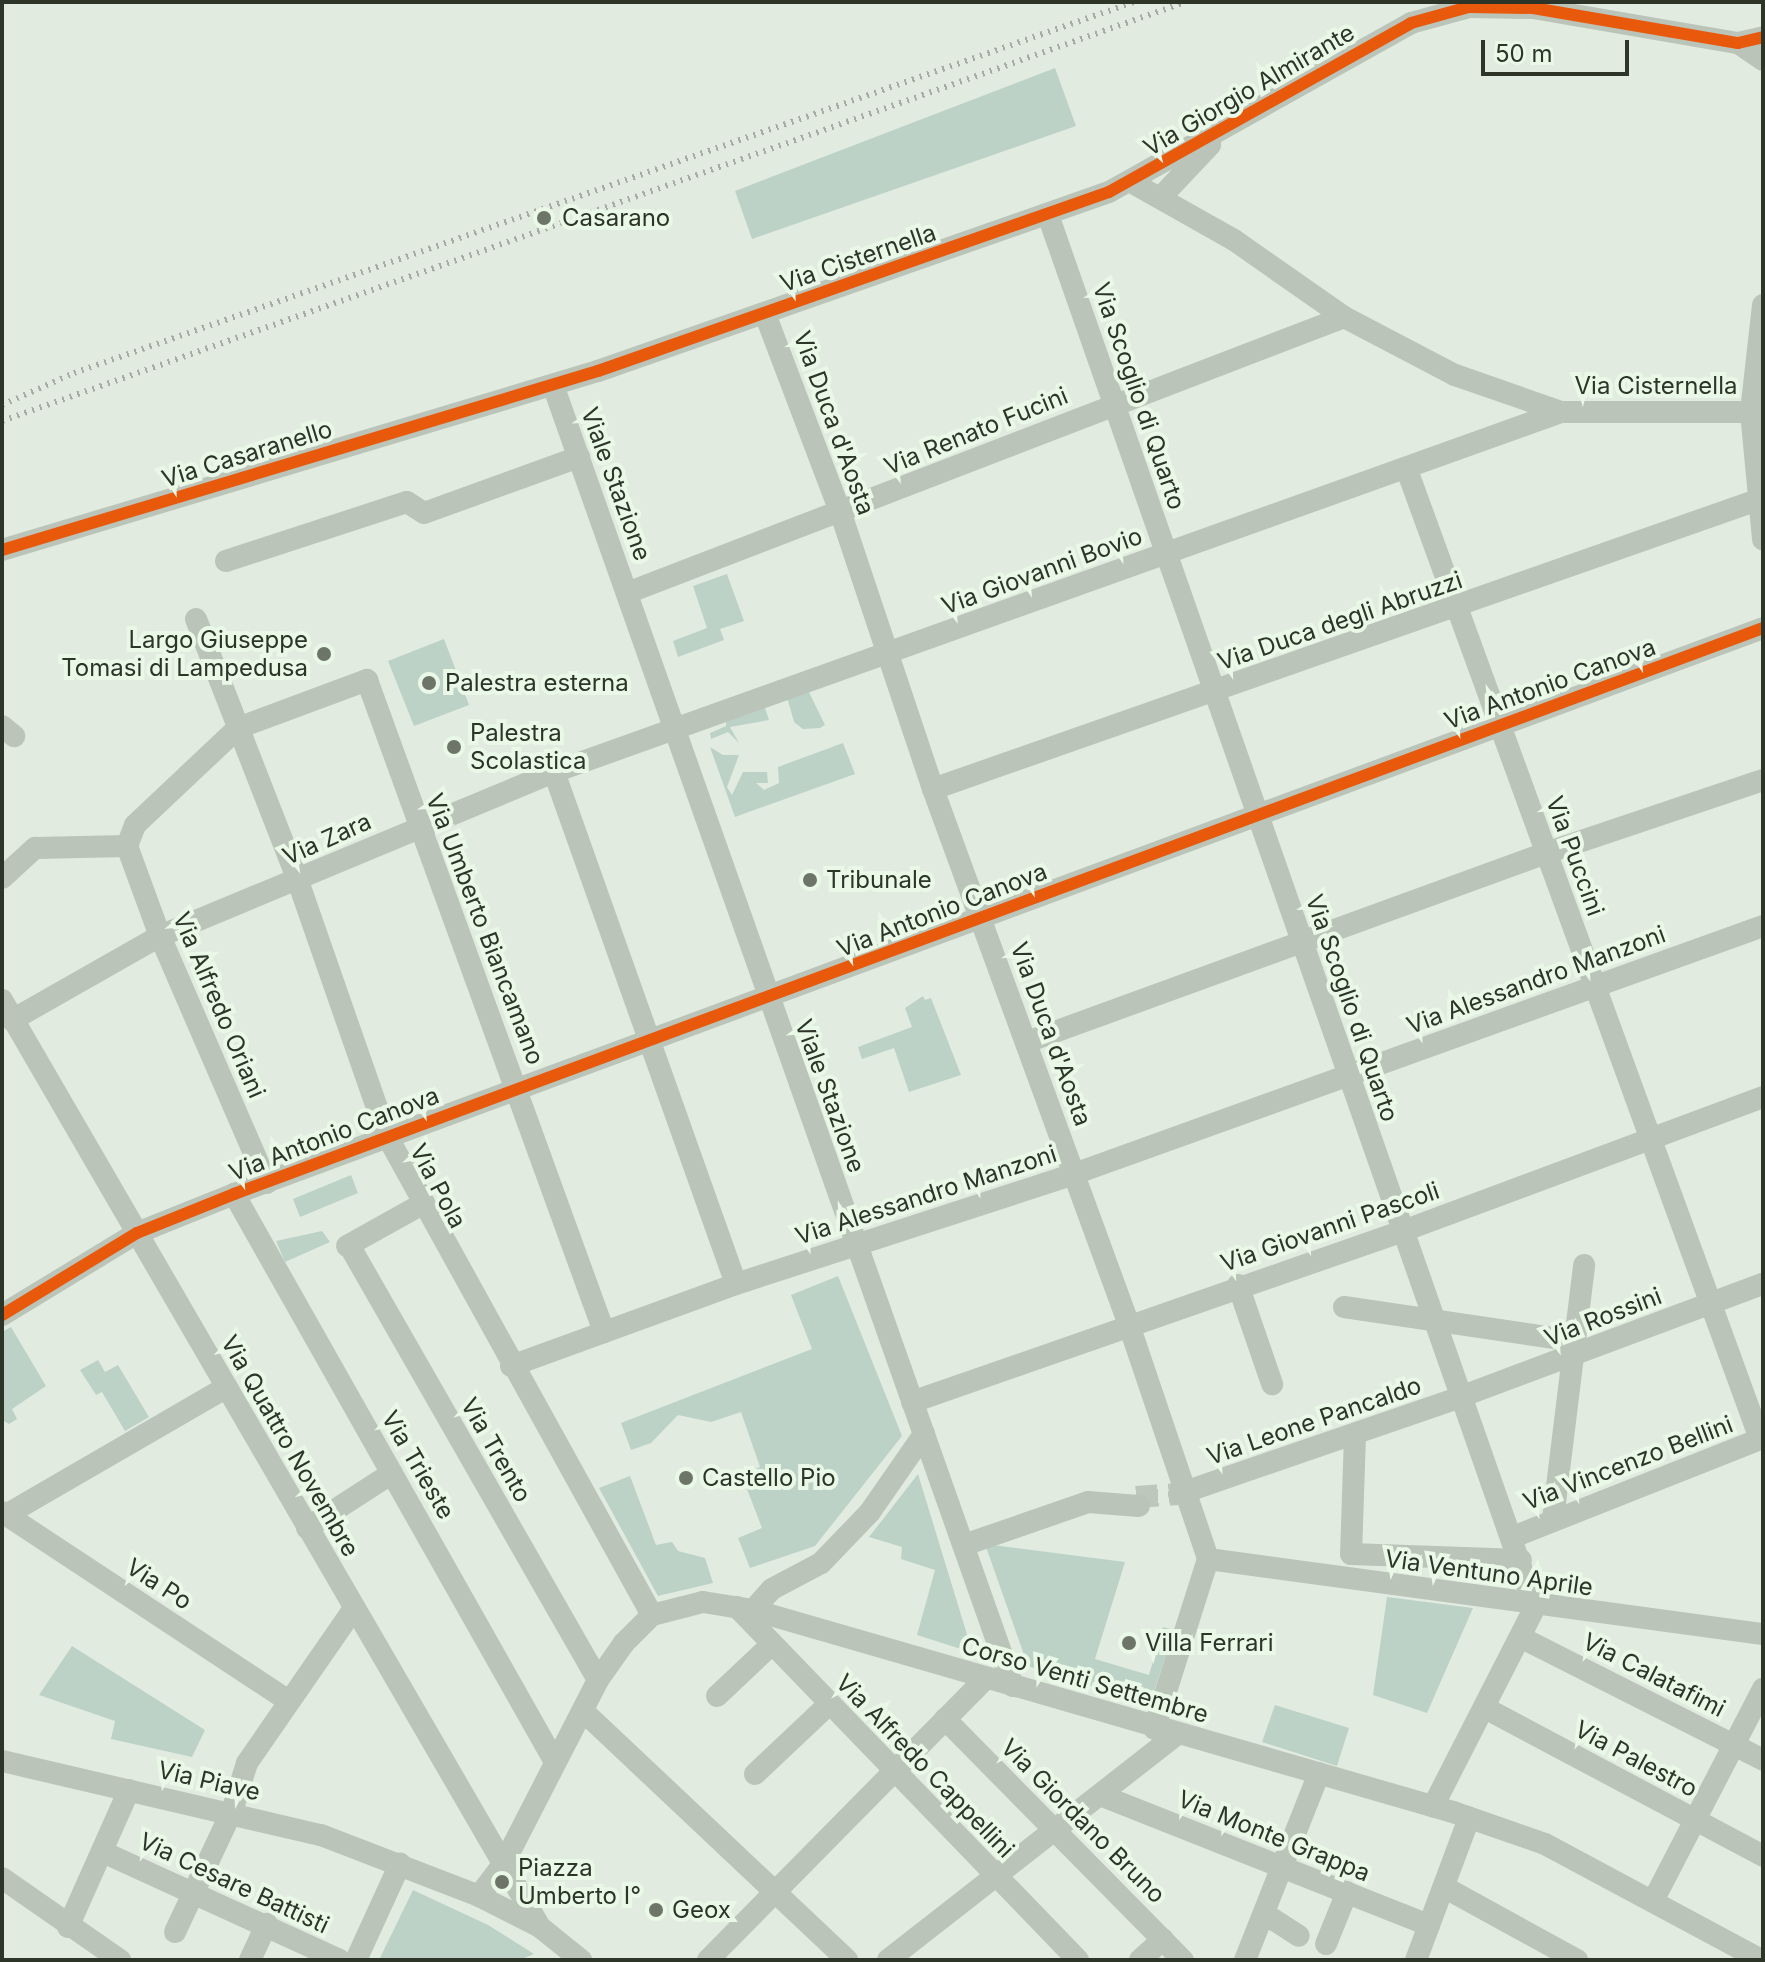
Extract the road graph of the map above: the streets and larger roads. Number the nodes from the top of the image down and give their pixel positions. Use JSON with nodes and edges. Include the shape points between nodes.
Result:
{"nodes":[{"id":1,"x":1763,"y":37,"type":"edge"},
{"id":2,"x":1738,"y":43,"type":"junction"},
{"id":3,"x":1763,"y":60,"type":"edge"},
{"id":4,"x":1227,"y":127,"type":"junction"},
{"id":5,"x":1131,"y":182,"type":"junction"},
{"id":6,"x":1160,"y":198,"type":"junction"},
{"id":7,"x":1048,"y":215,"type":"junction"},
{"id":8,"x":1763,"y":305,"type":"edge"},
{"id":9,"x":765,"y":314,"type":"junction"},
{"id":10,"x":1344,"y":317,"type":"junction"},
{"id":11,"x":553,"y":385,"type":"junction"},
{"id":12,"x":1113,"y":404,"type":"junction"},
{"id":13,"x":1561,"y":412,"type":"junction"},
{"id":14,"x":1751,"y":412,"type":"junction"},
{"id":15,"x":579,"y":457,"type":"junction"},
{"id":16,"x":1407,"y":470,"type":"junction"},
{"id":17,"x":1761,"y":498,"type":"edge"},
{"id":18,"x":841,"y":514,"type":"junction"},
{"id":19,"x":1763,"y":539,"type":"edge"},
{"id":20,"x":2,"y":550,"type":"edge"},
{"id":21,"x":1166,"y":554,"type":"junction"},
{"id":22,"x":226,"y":561,"type":"dead end"},
{"id":23,"x":627,"y":593,"type":"junction"},
{"id":24,"x":1457,"y":609,"type":"junction"},
{"id":25,"x":196,"y":619,"type":"dead end"},
{"id":26,"x":1763,"y":628,"type":"edge"},
{"id":27,"x":885,"y":654,"type":"junction"},
{"id":28,"x":1215,"y":692,"type":"junction"},
{"id":29,"x":1500,"y":725,"type":"junction"},
{"id":30,"x":238,"y":728,"type":"junction"},
{"id":31,"x":675,"y":729,"type":"junction"},
{"id":32,"x":554,"y":772,"type":"junction"},
{"id":33,"x":1763,"y":780,"type":"edge"},
{"id":34,"x":933,"y":789,"type":"junction"},
{"id":35,"x":1259,"y":818,"type":"junction"},
{"id":36,"x":417,"y":827,"type":"junction"},
{"id":37,"x":127,"y":846,"type":"junction"},
{"id":38,"x":1546,"y":853,"type":"junction"},
{"id":39,"x":2,"y":878,"type":"edge"},
{"id":40,"x":298,"y":881,"type":"junction"},
{"id":41,"x":981,"y":918,"type":"junction"},
{"id":42,"x":1763,"y":926,"type":"edge"},
{"id":43,"x":160,"y":936,"type":"junction"},
{"id":44,"x":1302,"y":941,"type":"junction"},
{"id":45,"x":1595,"y":986,"type":"junction"},
{"id":46,"x":768,"y":1000,"type":"junction"},
{"id":47,"x":5,"y":1017,"type":"edge"},
{"id":48,"x":1027,"y":1042,"type":"junction"},
{"id":49,"x":647,"y":1043,"type":"junction"},
{"id":50,"x":1346,"y":1077,"type":"junction"},
{"id":51,"x":519,"y":1089,"type":"junction"},
{"id":52,"x":1763,"y":1097,"type":"edge"},
{"id":53,"x":387,"y":1136,"type":"junction"},
{"id":54,"x":1650,"y":1139,"type":"junction"},
{"id":55,"x":1074,"y":1174,"type":"junction"},
{"id":56,"x":267,"y":1183,"type":"junction"},
{"id":57,"x":234,"y":1194,"type":"junction"},
{"id":58,"x":422,"y":1204,"type":"junction"},
{"id":59,"x":1403,"y":1231,"type":"junction"},
{"id":60,"x":137,"y":1233,"type":"junction"},
{"id":61,"x":855,"y":1246,"type":"junction"},
{"id":62,"x":1584,"y":1265,"type":"dead end"},
{"id":63,"x":736,"y":1284,"type":"junction"},
{"id":64,"x":1763,"y":1284,"type":"edge"},
{"id":65,"x":1238,"y":1285,"type":"junction"},
{"id":66,"x":1707,"y":1305,"type":"junction"},
{"id":67,"x":1344,"y":1307,"type":"dead end"},
{"id":68,"x":2,"y":1315,"type":"edge"},
{"id":69,"x":1434,"y":1320,"type":"junction"},
{"id":70,"x":1129,"y":1325,"type":"junction"},
{"id":71,"x":604,"y":1332,"type":"junction"},
{"id":72,"x":1574,"y":1348,"type":"junction"},
{"id":73,"x":512,"y":1366,"type":"junction"},
{"id":74,"x":1272,"y":1384,"type":"dead end"},
{"id":75,"x":227,"y":1387,"type":"junction"},
{"id":76,"x":1460,"y":1397,"type":"junction"},
{"id":77,"x":912,"y":1402,"type":"junction"},
{"id":78,"x":924,"y":1434,"type":"junction"},
{"id":79,"x":1355,"y":1435,"type":"junction"},
{"id":80,"x":1761,"y":1439,"type":"edge"},
{"id":81,"x":392,"y":1473,"type":"junction"},
{"id":82,"x":1184,"y":1498,"type":"junction"},
{"id":83,"x":1138,"y":1501,"type":"tunnel mouth"},
{"id":84,"x":4,"y":1514,"type":"edge"},
{"id":85,"x":1553,"y":1519,"type":"junction"},
{"id":86,"x":307,"y":1528,"type":"junction"},
{"id":87,"x":1513,"y":1537,"type":"junction"},
{"id":88,"x":964,"y":1545,"type":"junction"},
{"id":89,"x":1208,"y":1559,"type":"junction"},
{"id":90,"x":1521,"y":1560,"type":"junction"},
{"id":91,"x":1535,"y":1607,"type":"junction"},
{"id":92,"x":745,"y":1608,"type":"junction"},
{"id":93,"x":353,"y":1610,"type":"junction"},
{"id":94,"x":652,"y":1615,"type":"junction"},
{"id":95,"x":1763,"y":1634,"type":"edge"},
{"id":96,"x":1522,"y":1638,"type":"junction"},
{"id":97,"x":772,"y":1644,"type":"junction"},
{"id":98,"x":986,"y":1678,"type":"junction"},
{"id":99,"x":598,"y":1680,"type":"junction"},
{"id":100,"x":1013,"y":1686,"type":"junction"},
{"id":101,"x":1763,"y":1689,"type":"edge"},
{"id":102,"x":717,"y":1696,"type":"dead end"},
{"id":103,"x":287,"y":1700,"type":"junction"},
{"id":104,"x":829,"y":1704,"type":"junction"},
{"id":105,"x":1485,"y":1708,"type":"junction"},
{"id":106,"x":583,"y":1711,"type":"junction"},
{"id":107,"x":945,"y":1719,"type":"junction"},
{"id":108,"x":1154,"y":1729,"type":"junction"},
{"id":109,"x":1176,"y":1735,"type":"junction"},
{"id":110,"x":1732,"y":1744,"type":"junction"},
{"id":111,"x":1763,"y":1760,"type":"edge"},
{"id":112,"x":2,"y":1761,"type":"edge"},
{"id":113,"x":555,"y":1762,"type":"junction"},
{"id":114,"x":892,"y":1771,"type":"junction"},
{"id":115,"x":1319,"y":1773,"type":"junction"},
{"id":116,"x":755,"y":1774,"type":"dead end"},
{"id":117,"x":129,"y":1790,"type":"junction"},
{"id":118,"x":1100,"y":1795,"type":"junction"},
{"id":119,"x":1433,"y":1806,"type":"junction"},
{"id":120,"x":232,"y":1811,"type":"junction"},
{"id":121,"x":1469,"y":1818,"type":"junction"},
{"id":122,"x":1694,"y":1820,"type":"junction"},
{"id":123,"x":1055,"y":1832,"type":"junction"},
{"id":124,"x":105,"y":1853,"type":"junction"},
{"id":125,"x":1763,"y":1856,"type":"edge"},
{"id":126,"x":504,"y":1863,"type":"junction"},
{"id":127,"x":400,"y":1864,"type":"junction"},
{"id":128,"x":1282,"y":1865,"type":"junction"},
{"id":129,"x":996,"y":1876,"type":"junction"},
{"id":130,"x":2,"y":1878,"type":"edge"},
{"id":131,"x":1444,"y":1887,"type":"junction"},
{"id":132,"x":196,"y":1891,"type":"junction"},
{"id":133,"x":1347,"y":1892,"type":"junction"},
{"id":134,"x":774,"y":1895,"type":"junction"},
{"id":135,"x":479,"y":1896,"type":"junction"},
{"id":136,"x":1653,"y":1901,"type":"junction"},
{"id":137,"x":1265,"y":1914,"type":"junction"},
{"id":138,"x":267,"y":1924,"type":"junction"},
{"id":139,"x":1429,"y":1925,"type":"junction"},
{"id":140,"x":68,"y":1927,"type":"junction"},
{"id":141,"x":540,"y":1927,"type":"junction"},
{"id":142,"x":175,"y":1932,"type":"dead end"},
{"id":143,"x":1299,"y":1936,"type":"dead end"},
{"id":144,"x":1163,"y":1939,"type":"junction"},
{"id":145,"x":1326,"y":1944,"type":"dead end"},
{"id":146,"x":120,"y":1960,"type":"edge"},
{"id":147,"x":250,"y":1960,"type":"edge"},
{"id":148,"x":340,"y":1960,"type":"edge"},
{"id":149,"x":356,"y":1960,"type":"edge"},
{"id":150,"x":581,"y":1960,"type":"edge"},
{"id":151,"x":708,"y":1960,"type":"edge"},
{"id":152,"x":847,"y":1960,"type":"edge"},
{"id":153,"x":888,"y":1960,"type":"edge"},
{"id":154,"x":1078,"y":1960,"type":"edge"},
{"id":155,"x":1140,"y":1960,"type":"edge"},
{"id":156,"x":1183,"y":1960,"type":"edge"},
{"id":157,"x":1245,"y":1960,"type":"edge"},
{"id":158,"x":1416,"y":1960,"type":"edge"},
{"id":159,"x":1577,"y":1960,"type":"edge"},
{"id":160,"x":1761,"y":1960,"type":"edge"}],
"edges":[{"from":1,"to":2,"type":"street","name":"Via Giorgio Almirante"},
{"from":2,"to":3,"type":"street","name":"Via Giorgio Almirante"},
{"from":2,"to":4,"type":"street","name":"Via Giorgio Almirante","via":[[1533,8],[1469,7],[1411,23]]},
{"from":4,"to":5,"type":"street","name":"Via Giorgio Almirante"},
{"from":4,"to":6,"type":"street","name":"Via Giorgio Almirante"},
{"from":5,"to":6,"type":"street","name":"Via Cisternella"},
{"from":5,"to":7,"type":"street","name":"Via Cisternella"},
{"from":6,"to":10,"type":"street","name":"Via Cisternella","via":[[1234,240]]},
{"from":7,"to":9,"type":"street","name":"Via Cisternella"},
{"from":7,"to":12,"type":"street","name":"Via Scoglio di Quarto"},
{"from":8,"to":14,"type":"street"},
{"from":9,"to":11,"type":"street","name":"Via Cisternella"},
{"from":9,"to":18,"type":"street","name":"Via Duca d'Aosta"},
{"from":10,"to":12,"type":"street","name":"Via Renato Fucini"},
{"from":10,"to":13,"type":"street","name":"Via Cisternella","via":[[1455,375]]},
{"from":11,"to":15,"type":"street","name":"Viale Stazione"},
{"from":11,"to":20,"type":"street","name":"Via Casaranello"},
{"from":12,"to":18,"type":"street","name":"Via Renato Fucini"},
{"from":12,"to":21,"type":"street","name":"Via Scoglio di Quarto"},
{"from":13,"to":14,"type":"street","name":"Via Cisternella"},
{"from":13,"to":16,"type":"street","name":"Via Giovanni Bovio"},
{"from":14,"to":17,"type":"street"},
{"from":15,"to":22,"type":"street","via":[[424,513],[407,502]]},
{"from":15,"to":23,"type":"street","name":"Viale Stazione"},
{"from":16,"to":21,"type":"street","name":"Via Giovanni Bovio"},
{"from":16,"to":24,"type":"street","name":"Via Puccini"},
{"from":17,"to":19,"type":"street"},
{"from":17,"to":24,"type":"street","name":"Via Duca degli Abruzzi"},
{"from":18,"to":23,"type":"street","name":"Via Renato Fucini"},
{"from":18,"to":27,"type":"street","name":"Via Duca d'Aosta"},
{"from":21,"to":27,"type":"street","name":"Via Giovanni Bovio"},
{"from":21,"to":28,"type":"street","name":"Via Scoglio di Quarto"},
{"from":23,"to":31,"type":"street","name":"Viale Stazione"},
{"from":24,"to":28,"type":"street","name":"Via Duca degli Abruzzi"},
{"from":24,"to":29,"type":"street","name":"Via Puccini"},
{"from":25,"to":30,"type":"street","name":"Via Pola"},
{"from":26,"to":29,"type":"street","name":"Via Antonio Canova"},
{"from":27,"to":31,"type":"street","name":"Via Giovanni Bovio"},
{"from":27,"to":34,"type":"street","name":"Via Duca d'Aosta"},
{"from":28,"to":34,"type":"street","name":"Via Duca degli Abruzzi"},
{"from":28,"to":35,"type":"street","name":"Via Scoglio di Quarto"},
{"from":29,"to":35,"type":"street","name":"Via Antonio Canova"},
{"from":29,"to":38,"type":"street","name":"Via Puccini"},
{"from":30,"to":36,"type":"street","name":"Via Umberto Biancamano","via":[[367,680]]},
{"from":30,"to":37,"type":"street","via":[[135,825]]},
{"from":30,"to":40,"type":"street","name":"Via Pola"},
{"from":31,"to":32,"type":"street","name":"Via Zara"},
{"from":31,"to":46,"type":"street","name":"Viale Stazione"},
{"from":32,"to":36,"type":"street","name":"Via Zara"},
{"from":32,"to":49,"type":"street"},
{"from":33,"to":38,"type":"street"},
{"from":34,"to":41,"type":"street","name":"Via Duca d'Aosta"},
{"from":35,"to":41,"type":"street","name":"Via Antonio Canova"},
{"from":35,"to":44,"type":"street","name":"Via Scoglio di Quarto"},
{"from":36,"to":40,"type":"street","name":"Via Zara"},
{"from":36,"to":51,"type":"street","name":"Via Umberto Biancamano"},
{"from":37,"to":39,"type":"street","via":[[35,848]]},
{"from":37,"to":43,"type":"street","name":"Via Alfredo Oriani"},
{"from":38,"to":44,"type":"street"},
{"from":38,"to":45,"type":"street","name":"Via Puccini"},
{"from":40,"to":43,"type":"street","name":"Via Zara"},
{"from":40,"to":53,"type":"street","name":"Via Pola"},
{"from":41,"to":46,"type":"street","name":"Via Antonio Canova"},
{"from":41,"to":48,"type":"street","name":"Via Duca d'Aosta"},
{"from":42,"to":45,"type":"street","name":"Via Alessandro Manzoni"},
{"from":43,"to":47,"type":"street","name":"Via Zara"},
{"from":43,"to":56,"type":"street","name":"Via Alfredo Oriani"},
{"from":44,"to":48,"type":"street"},
{"from":44,"to":50,"type":"street","name":"Via Scoglio di Quarto"},
{"from":45,"to":50,"type":"street","name":"Via Alessandro Manzoni"},
{"from":45,"to":54,"type":"street","name":"Via Puccini"},
{"from":46,"to":49,"type":"street","name":"Via Antonio Canova"},
{"from":46,"to":61,"type":"street","name":"Viale Stazione"},
{"from":47,"to":60,"type":"street","name":"Via Quattro Novembre"},
{"from":48,"to":55,"type":"street","name":"Via Duca d'Aosta"},
{"from":49,"to":51,"type":"street","name":"Via Antonio Canova"},
{"from":49,"to":63,"type":"street"},
{"from":50,"to":55,"type":"street","name":"Via Alessandro Manzoni"},
{"from":50,"to":59,"type":"street","name":"Via Scoglio di Quarto"},
{"from":51,"to":53,"type":"street","name":"Via Antonio Canova"},
{"from":51,"to":71,"type":"street","name":"Via Umberto Biancamano"},
{"from":52,"to":54,"type":"street","name":"Via Giovanni Pascoli"},
{"from":53,"to":56,"type":"street","name":"Via Antonio Canova"},
{"from":53,"to":58,"type":"street","name":"Via Pola"},
{"from":54,"to":59,"type":"street","name":"Via Giovanni Pascoli"},
{"from":54,"to":66,"type":"street","name":"Via Puccini"},
{"from":55,"to":61,"type":"street","name":"Via Alessandro Manzoni"},
{"from":55,"to":70,"type":"street","name":"Via Duca d'Aosta"},
{"from":56,"to":57,"type":"street","name":"Via Antonio Canova"},
{"from":57,"to":60,"type":"street","name":"Via Antonio Canova"},
{"from":57,"to":81,"type":"street","name":"Via Trieste"},
{"from":58,"to":73,"type":"street","name":"Via Pola"},
{"from":58,"to":99,"type":"street","name":"Via Trento","via":[[348,1246]]},
{"from":59,"to":65,"type":"street","name":"Via Giovanni Pascoli"},
{"from":59,"to":69,"type":"street","name":"Via Scoglio di Quarto"},
{"from":60,"to":68,"type":"street","name":"Via Antonio Canova"},
{"from":60,"to":75,"type":"street","name":"Via Quattro Novembre"},
{"from":61,"to":63,"type":"street","name":"Via Alessandro Manzoni"},
{"from":61,"to":77,"type":"street","name":"Viale Stazione"},
{"from":62,"to":72,"type":"street"},
{"from":63,"to":71,"type":"street","name":"Via Alessandro Manzoni"},
{"from":64,"to":66,"type":"street","name":"Via Rossini"},
{"from":65,"to":70,"type":"street","name":"Via Giovanni Pascoli"},
{"from":65,"to":74,"type":"street"},
{"from":66,"to":72,"type":"street","name":"Via Rossini"},
{"from":66,"to":80,"type":"street","name":"Via Puccini"},
{"from":67,"to":69,"type":"street"},
{"from":69,"to":72,"type":"street"},
{"from":69,"to":76,"type":"street","name":"Via Scoglio di Quarto"},
{"from":70,"to":77,"type":"street","name":"Via Giovanni Pascoli"},
{"from":70,"to":82,"type":"street","name":"Via Duca d'Aosta"},
{"from":71,"to":73,"type":"street","name":"Via Alessandro Manzoni"},
{"from":72,"to":76,"type":"street","name":"Via Rossini"},
{"from":72,"to":85,"type":"street"},
{"from":73,"to":94,"type":"street","name":"Via Pola"},
{"from":75,"to":84,"type":"street"},
{"from":75,"to":86,"type":"street","name":"Via Quattro Novembre"},
{"from":76,"to":79,"type":"street","name":"Via Leone Pancaldo"},
{"from":76,"to":87,"type":"street","name":"Via Scoglio di Quarto"},
{"from":77,"to":78,"type":"street","name":"Viale Stazione"},
{"from":78,"to":88,"type":"street","name":"Viale Stazione"},
{"from":78,"to":92,"type":"street","via":[[870,1512],[821,1563]]},
{"from":79,"to":82,"type":"street","name":"Via Leone Pancaldo"},
{"from":79,"to":90,"type":"street","via":[[1351,1554]]},
{"from":80,"to":85,"type":"street","name":"Via Vincenzo Bellini"},
{"from":81,"to":86,"type":"street"},
{"from":81,"to":113,"type":"street","name":"Via Trieste"},
{"from":82,"to":89,"type":"street","name":"Via Duca d'Aosta"},
{"from":83,"to":88,"type":"street","via":[[1088,1502]]},
{"from":84,"to":103,"type":"street","name":"Via Po"},
{"from":85,"to":87,"type":"street","name":"Via Vincenzo Bellini"},
{"from":86,"to":93,"type":"street","name":"Via Quattro Novembre"},
{"from":87,"to":90,"type":"street","name":"Via Scoglio di Quarto"},
{"from":88,"to":100,"type":"street","name":"Viale Stazione"},
{"from":89,"to":91,"type":"street","name":"Via Ventuno Aprile"},
{"from":89,"to":108,"type":"street"},
{"from":90,"to":91,"type":"street","name":"Via Scoglio di Quarto"},
{"from":91,"to":95,"type":"street","name":"Via Ventuno Aprile"},
{"from":91,"to":96,"type":"street"},
{"from":92,"to":94,"type":"street","name":"Corso Venti Settembre","via":[[703,1602]]},
{"from":92,"to":97,"type":"street","name":"Via Alfredo Cappellini"},
{"from":92,"to":98,"type":"street","name":"Corso Venti Settembre"},
{"from":93,"to":103,"type":"street"},
{"from":93,"to":126,"type":"street","name":"Via Quattro Novembre"},
{"from":94,"to":99,"type":"street"},
{"from":96,"to":105,"type":"street"},
{"from":96,"to":110,"type":"street","name":"Via Calatafimi"},
{"from":97,"to":102,"type":"street"},
{"from":97,"to":104,"type":"street","name":"Via Alfredo Cappellini"},
{"from":98,"to":100,"type":"street","name":"Corso Venti Settembre"},
{"from":98,"to":107,"type":"street"},
{"from":99,"to":106,"type":"street"},
{"from":100,"to":108,"type":"street","name":"Corso Venti Settembre"},
{"from":101,"to":110,"type":"street"},
{"from":103,"to":120,"type":"street","via":[[247,1763]]},
{"from":104,"to":114,"type":"street","name":"Via Alfredo Cappellini"},
{"from":104,"to":116,"type":"street"},
{"from":105,"to":119,"type":"street"},
{"from":105,"to":122,"type":"street","name":"Via Palestro"},
{"from":106,"to":113,"type":"street"},
{"from":106,"to":134,"type":"street"},
{"from":107,"to":114,"type":"street"},
{"from":107,"to":123,"type":"street","name":"Via Giordano Bruno"},
{"from":108,"to":109,"type":"street","name":"Corso Venti Settembre"},
{"from":109,"to":115,"type":"street","name":"Corso Venti Settembre"},
{"from":109,"to":118,"type":"street"},
{"from":110,"to":111,"type":"street","name":"Via Calatafimi"},
{"from":110,"to":122,"type":"street"},
{"from":112,"to":117,"type":"street","name":"Via Piave"},
{"from":113,"to":126,"type":"street"},
{"from":114,"to":129,"type":"street","name":"Via Alfredo Cappellini"},
{"from":114,"to":134,"type":"street"},
{"from":115,"to":119,"type":"street","name":"Corso Venti Settembre"},
{"from":115,"to":128,"type":"street"},
{"from":117,"to":120,"type":"street","name":"Via Piave"},
{"from":117,"to":124,"type":"street"},
{"from":118,"to":123,"type":"street"},
{"from":118,"to":128,"type":"street","name":"Via Monte Grappa"},
{"from":119,"to":121,"type":"street","name":"Corso Venti Settembre"},
{"from":120,"to":127,"type":"street","name":"Via Piave"},
{"from":120,"to":132,"type":"street"},
{"from":121,"to":131,"type":"street"},
{"from":121,"to":136,"type":"street","name":"Corso Venti Settembre","via":[[1545,1844]]},
{"from":122,"to":125,"type":"street","name":"Via Palestro"},
{"from":122,"to":136,"type":"street"},
{"from":123,"to":129,"type":"street"},
{"from":123,"to":144,"type":"street","name":"Via Giordano Bruno"},
{"from":124,"to":132,"type":"street","name":"Via Cesare Battisti"},
{"from":124,"to":140,"type":"street"},
{"from":126,"to":135,"type":"street"},
{"from":126,"to":141,"type":"street"},
{"from":127,"to":135,"type":"street"},
{"from":127,"to":149,"type":"street"},
{"from":128,"to":133,"type":"street","name":"Via Monte Grappa"},
{"from":128,"to":137,"type":"street"},
{"from":129,"to":153,"type":"street"},
{"from":129,"to":154,"type":"street","name":"Via Alfredo Cappellini"},
{"from":130,"to":140,"type":"street"},
{"from":131,"to":139,"type":"street"},
{"from":131,"to":159,"type":"street"},
{"from":132,"to":138,"type":"street","name":"Via Cesare Battisti"},
{"from":132,"to":142,"type":"street"},
{"from":133,"to":139,"type":"street","name":"Via Monte Grappa"},
{"from":133,"to":145,"type":"street"},
{"from":134,"to":151,"type":"street"},
{"from":134,"to":152,"type":"street"},
{"from":135,"to":141,"type":"street"},
{"from":136,"to":160,"type":"street","name":"Corso Venti Settembre"},
{"from":137,"to":143,"type":"street"},
{"from":137,"to":157,"type":"street"},
{"from":138,"to":147,"type":"street"},
{"from":138,"to":148,"type":"street","name":"Via Cesare Battisti"},
{"from":139,"to":158,"type":"street"},
{"from":140,"to":146,"type":"street"},
{"from":141,"to":150,"type":"street"},
{"from":144,"to":155,"type":"street"},
{"from":144,"to":156,"type":"street","name":"Via Giordano Bruno"}]}
